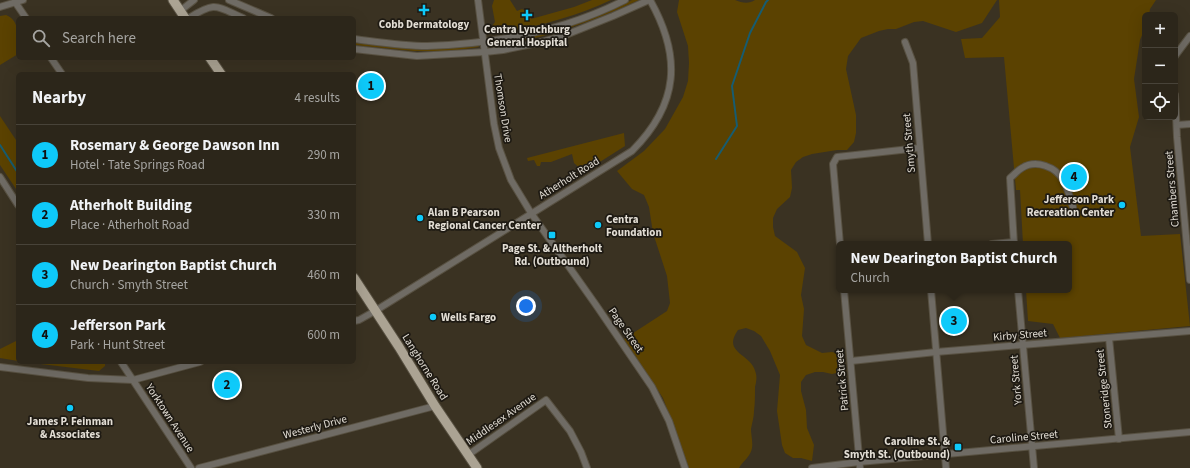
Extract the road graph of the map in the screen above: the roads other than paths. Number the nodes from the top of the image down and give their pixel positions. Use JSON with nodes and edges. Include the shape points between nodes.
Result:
{"nodes":[{"id":1,"x":23,"y":0,"type":"edge"},
{"id":2,"x":173,"y":0,"type":"edge"},
{"id":3,"x":194,"y":0,"type":"edge"},
{"id":4,"x":223,"y":0,"type":"edge"},
{"id":5,"x":229,"y":0,"type":"edge"},
{"id":6,"x":478,"y":0,"type":"edge"},
{"id":7,"x":625,"y":0,"type":"edge"},
{"id":8,"x":650,"y":0,"type":"edge"},
{"id":9,"x":16,"y":2,"type":"junction"},
{"id":10,"x":0,"y":6,"type":"edge"},
{"id":11,"x":220,"y":7,"type":"junction"},
{"id":12,"x":183,"y":14,"type":"edge"},
{"id":13,"x":25,"y":16,"type":"edge"},
{"id":14,"x":192,"y":16,"type":"edge"},
{"id":15,"x":239,"y":16,"type":"edge"},
{"id":16,"x":266,"y":16,"type":"edge"},
{"id":17,"x":1190,"y":36,"type":"edge"},
{"id":18,"x":356,"y":40,"type":"edge"},
{"id":19,"x":484,"y":42,"type":"junction"},
{"id":20,"x":905,"y":42,"type":"dead end"},
{"id":21,"x":356,"y":49,"type":"edge"},
{"id":22,"x":485,"y":52,"type":"junction"},
{"id":23,"x":1178,"y":52,"type":"edge"},
{"id":24,"x":53,"y":60,"type":"edge"},
{"id":25,"x":211,"y":60,"type":"edge"},
{"id":26,"x":61,"y":72,"type":"edge"},
{"id":27,"x":220,"y":72,"type":"edge"},
{"id":28,"x":1177,"y":120,"type":"edge"},
{"id":29,"x":1190,"y":124,"type":"edge"},
{"id":30,"x":1177,"y":125,"type":"junction"},
{"id":31,"x":919,"y":148,"type":"junction"},
{"id":32,"x":0,"y":177,"type":"edge"},
{"id":33,"x":16,"y":202,"type":"edge"},
{"id":34,"x":1073,"y":207,"type":"dead end"},
{"id":35,"x":531,"y":213,"type":"junction"},
{"id":36,"x":1188,"y":228,"type":"edge"},
{"id":37,"x":840,"y":241,"type":"edge"},
{"id":38,"x":928,"y":241,"type":"edge"},
{"id":39,"x":1014,"y":241,"type":"edge"},
{"id":40,"x":1190,"y":280,"type":"edge"},
{"id":41,"x":356,"y":281,"type":"edge"},
{"id":42,"x":844,"y":293,"type":"edge"},
{"id":43,"x":931,"y":293,"type":"edge"},
{"id":44,"x":1018,"y":293,"type":"edge"},
{"id":45,"x":375,"y":311,"type":"junction"},
{"id":46,"x":356,"y":321,"type":"edge"},
{"id":47,"x":1190,"y":331,"type":"edge"},
{"id":48,"x":1109,"y":338,"type":"junction"},
{"id":49,"x":1023,"y":345,"type":"junction"},
{"id":50,"x":936,"y":352,"type":"junction"},
{"id":51,"x":851,"y":360,"type":"junction"},
{"id":52,"x":122,"y":364,"type":"edge"},
{"id":53,"x":192,"y":364,"type":"edge"},
{"id":54,"x":0,"y":367,"type":"edge"},
{"id":55,"x":133,"y":380,"type":"junction"},
{"id":56,"x":436,"y":406,"type":"junction"},
{"id":57,"x":1190,"y":432,"type":"edge"},
{"id":58,"x":1119,"y":439,"type":"junction"},
{"id":59,"x":1032,"y":446,"type":"junction"},
{"id":60,"x":468,"y":455,"type":"junction"},
{"id":61,"x":945,"y":455,"type":"junction"},
{"id":62,"x":859,"y":465,"type":"edge"},
{"id":63,"x":191,"y":468,"type":"edge"},
{"id":64,"x":199,"y":468,"type":"edge"},
{"id":65,"x":477,"y":468,"type":"edge"},
{"id":66,"x":587,"y":468,"type":"edge"},
{"id":67,"x":685,"y":468,"type":"edge"},
{"id":68,"x":812,"y":468,"type":"edge"},
{"id":69,"x":946,"y":468,"type":"edge"},
{"id":70,"x":1034,"y":468,"type":"edge"}],
"edges":[{"from":1,"to":9,"type":"street"},
{"from":2,"to":12,"type":"main road"},
{"from":3,"to":12,"type":"street"},
{"from":4,"to":11,"type":"street"},
{"from":5,"to":16,"type":"street"},
{"from":6,"to":19,"type":"street","name":"Thomson Drive"},
{"from":7,"to":19,"type":"street","via":[[584,18],[542,31]]},
{"from":8,"to":22,"type":"street","via":[[563,36]]},
{"from":8,"to":35,"type":"street","name":"Atherholt Road","via":[[660,18],[668,43],[671,66],[669,93],[658,119],[632,150]]},
{"from":9,"to":10,"type":"street"},
{"from":9,"to":13,"type":"street"},
{"from":11,"to":14,"type":"street","via":[[211,6]]},
{"from":11,"to":15,"type":"street"},
{"from":17,"to":23,"type":"street"},
{"from":18,"to":19,"type":"street","via":[[426,46]]},
{"from":19,"to":22,"type":"street","name":"Thomson Drive"},
{"from":20,"to":31,"type":"street","name":"Smyth Street","via":[[913,64]]},
{"from":21,"to":22,"type":"street","via":[[417,56]]},
{"from":22,"to":35,"type":"street","name":"Thomson Drive","via":[[499,148],[511,180]]},
{"from":24,"to":26,"type":"street"},
{"from":25,"to":27,"type":"main road"},
{"from":28,"to":30,"type":"street","name":"Chambers Street"},
{"from":29,"to":30,"type":"street"},
{"from":30,"to":36,"type":"street","name":"Chambers Street"},
{"from":31,"to":37,"type":"street","via":[[837,157],[833,164]]},
{"from":31,"to":38,"type":"street","name":"Smyth Street"},
{"from":32,"to":33,"type":"street"},
{"from":34,"to":39,"type":"street","via":[[1064,181],[1057,172],[1036,164],[1022,168],[1010,178]]},
{"from":35,"to":45,"type":"street","name":"Atherholt Road"},
{"from":35,"to":67,"type":"street","name":"Page Street","via":[[652,387],[669,421]]},
{"from":36,"to":40,"type":"street","name":"Chambers Street"},
{"from":41,"to":45,"type":"main road","name":"Langhorne Road"},
{"from":42,"to":51,"type":"street","name":"Patrick Street"},
{"from":43,"to":50,"type":"street"},
{"from":44,"to":49,"type":"street","name":"York Street"},
{"from":45,"to":46,"type":"street","name":"Atherholt Road"},
{"from":45,"to":56,"type":"main road","name":"Langhorne Road"},
{"from":47,"to":48,"type":"street","name":"Kirby Street"},
{"from":48,"to":49,"type":"street","name":"Kirby Street"},
{"from":48,"to":58,"type":"street","name":"Stoneridge Street"},
{"from":49,"to":50,"type":"street","name":"Kirby Street"},
{"from":49,"to":59,"type":"street","name":"York Street"},
{"from":50,"to":51,"type":"street","name":"Kirby Street"},
{"from":50,"to":61,"type":"street"},
{"from":51,"to":62,"type":"street","name":"Patrick Street"},
{"from":52,"to":55,"type":"street","name":"Yorktown Avenue"},
{"from":53,"to":55,"type":"street","name":"Yorktown Avenue"},
{"from":54,"to":55,"type":"street","via":[[88,378]]},
{"from":55,"to":63,"type":"street","name":"Yorktown Avenue"},
{"from":56,"to":60,"type":"main road","name":"Langhorne Road"},
{"from":56,"to":64,"type":"street","name":"Westerly Drive"},
{"from":57,"to":58,"type":"street","name":"Caroline Street"},
{"from":58,"to":59,"type":"street","name":"Caroline Street"},
{"from":59,"to":61,"type":"street","name":"Caroline Street"},
{"from":59,"to":70,"type":"street","name":"York Street"},
{"from":60,"to":65,"type":"main road","name":"Langhorne Road"},
{"from":60,"to":66,"type":"street","name":"Middlesex Avenue","via":[[546,400],[570,431]]},
{"from":61,"to":62,"type":"street","name":"Caroline Street"},
{"from":61,"to":69,"type":"street"},
{"from":62,"to":68,"type":"street","name":"Caroline Street"}]}
